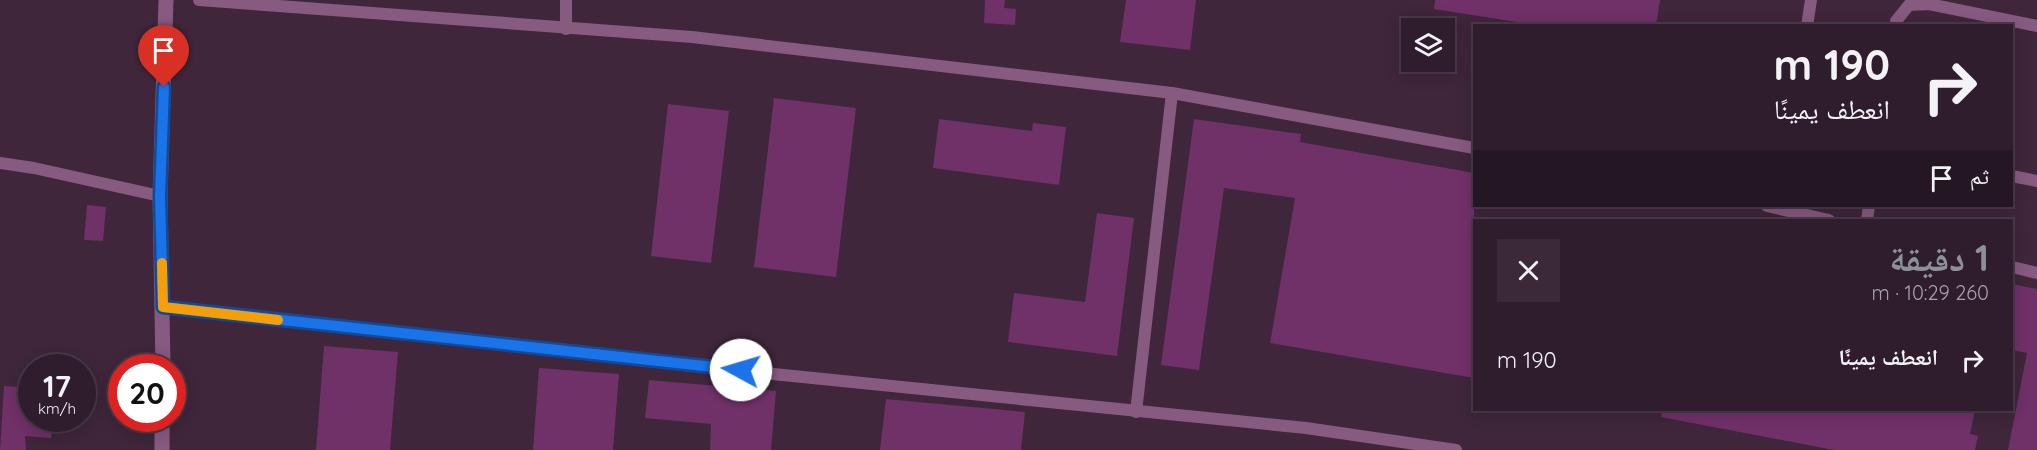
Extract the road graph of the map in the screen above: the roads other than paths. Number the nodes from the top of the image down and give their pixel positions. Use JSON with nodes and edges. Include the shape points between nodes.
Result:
{"nodes":[{"id":1,"x":166,"y":0,"type":"edge"},
{"id":2,"x":199,"y":0,"type":"edge"},
{"id":3,"x":566,"y":0,"type":"edge"},
{"id":4,"x":1811,"y":0,"type":"edge"},
{"id":5,"x":1807,"y":24,"type":"edge"},
{"id":6,"x":1896,"y":24,"type":"edge"},
{"id":7,"x":2037,"y":26,"type":"edge"},
{"id":8,"x":566,"y":29,"type":"junction"},
{"id":9,"x":1172,"y":93,"type":"junction"},
{"id":10,"x":1473,"y":148,"type":"edge"},
{"id":11,"x":0,"y":164,"type":"edge"},
{"id":12,"x":2013,"y":176,"type":"edge"},
{"id":13,"x":2037,"y":181,"type":"edge"},
{"id":14,"x":160,"y":196,"type":"junction"},
{"id":15,"x":1776,"y":207,"type":"edge"},
{"id":16,"x":1825,"y":219,"type":"edge"},
{"id":17,"x":2013,"y":267,"type":"edge"},
{"id":18,"x":2037,"y":273,"type":"edge"},
{"id":19,"x":163,"y":307,"type":"junction"},
{"id":20,"x":163,"y":354,"type":"edge"},
{"id":21,"x":1136,"y":412,"type":"junction"},
{"id":22,"x":162,"y":432,"type":"edge"},
{"id":23,"x":162,"y":450,"type":"edge"},
{"id":24,"x":1456,"y":450,"type":"edge"}],
"edges":[{"from":1,"to":14,"type":"street"},
{"from":2,"to":8,"type":"lane"},
{"from":3,"to":8,"type":"lane"},
{"from":4,"to":5,"type":"lane"},
{"from":6,"to":7,"type":"lane","via":[[1909,5],[1929,4]]},
{"from":8,"to":9,"type":"lane","via":[[692,37]]},
{"from":9,"to":10,"type":"lane"},
{"from":9,"to":21,"type":"lane"},
{"from":11,"to":14,"type":"lane"},
{"from":12,"to":13,"type":"lane"},
{"from":14,"to":19,"type":"street"},
{"from":15,"to":16,"type":"lane"},
{"from":17,"to":18,"type":"lane"},
{"from":19,"to":20,"type":"street"},
{"from":19,"to":21,"type":"lane"},
{"from":21,"to":24,"type":"lane","via":[[1306,428]]},
{"from":22,"to":23,"type":"street"}]}
